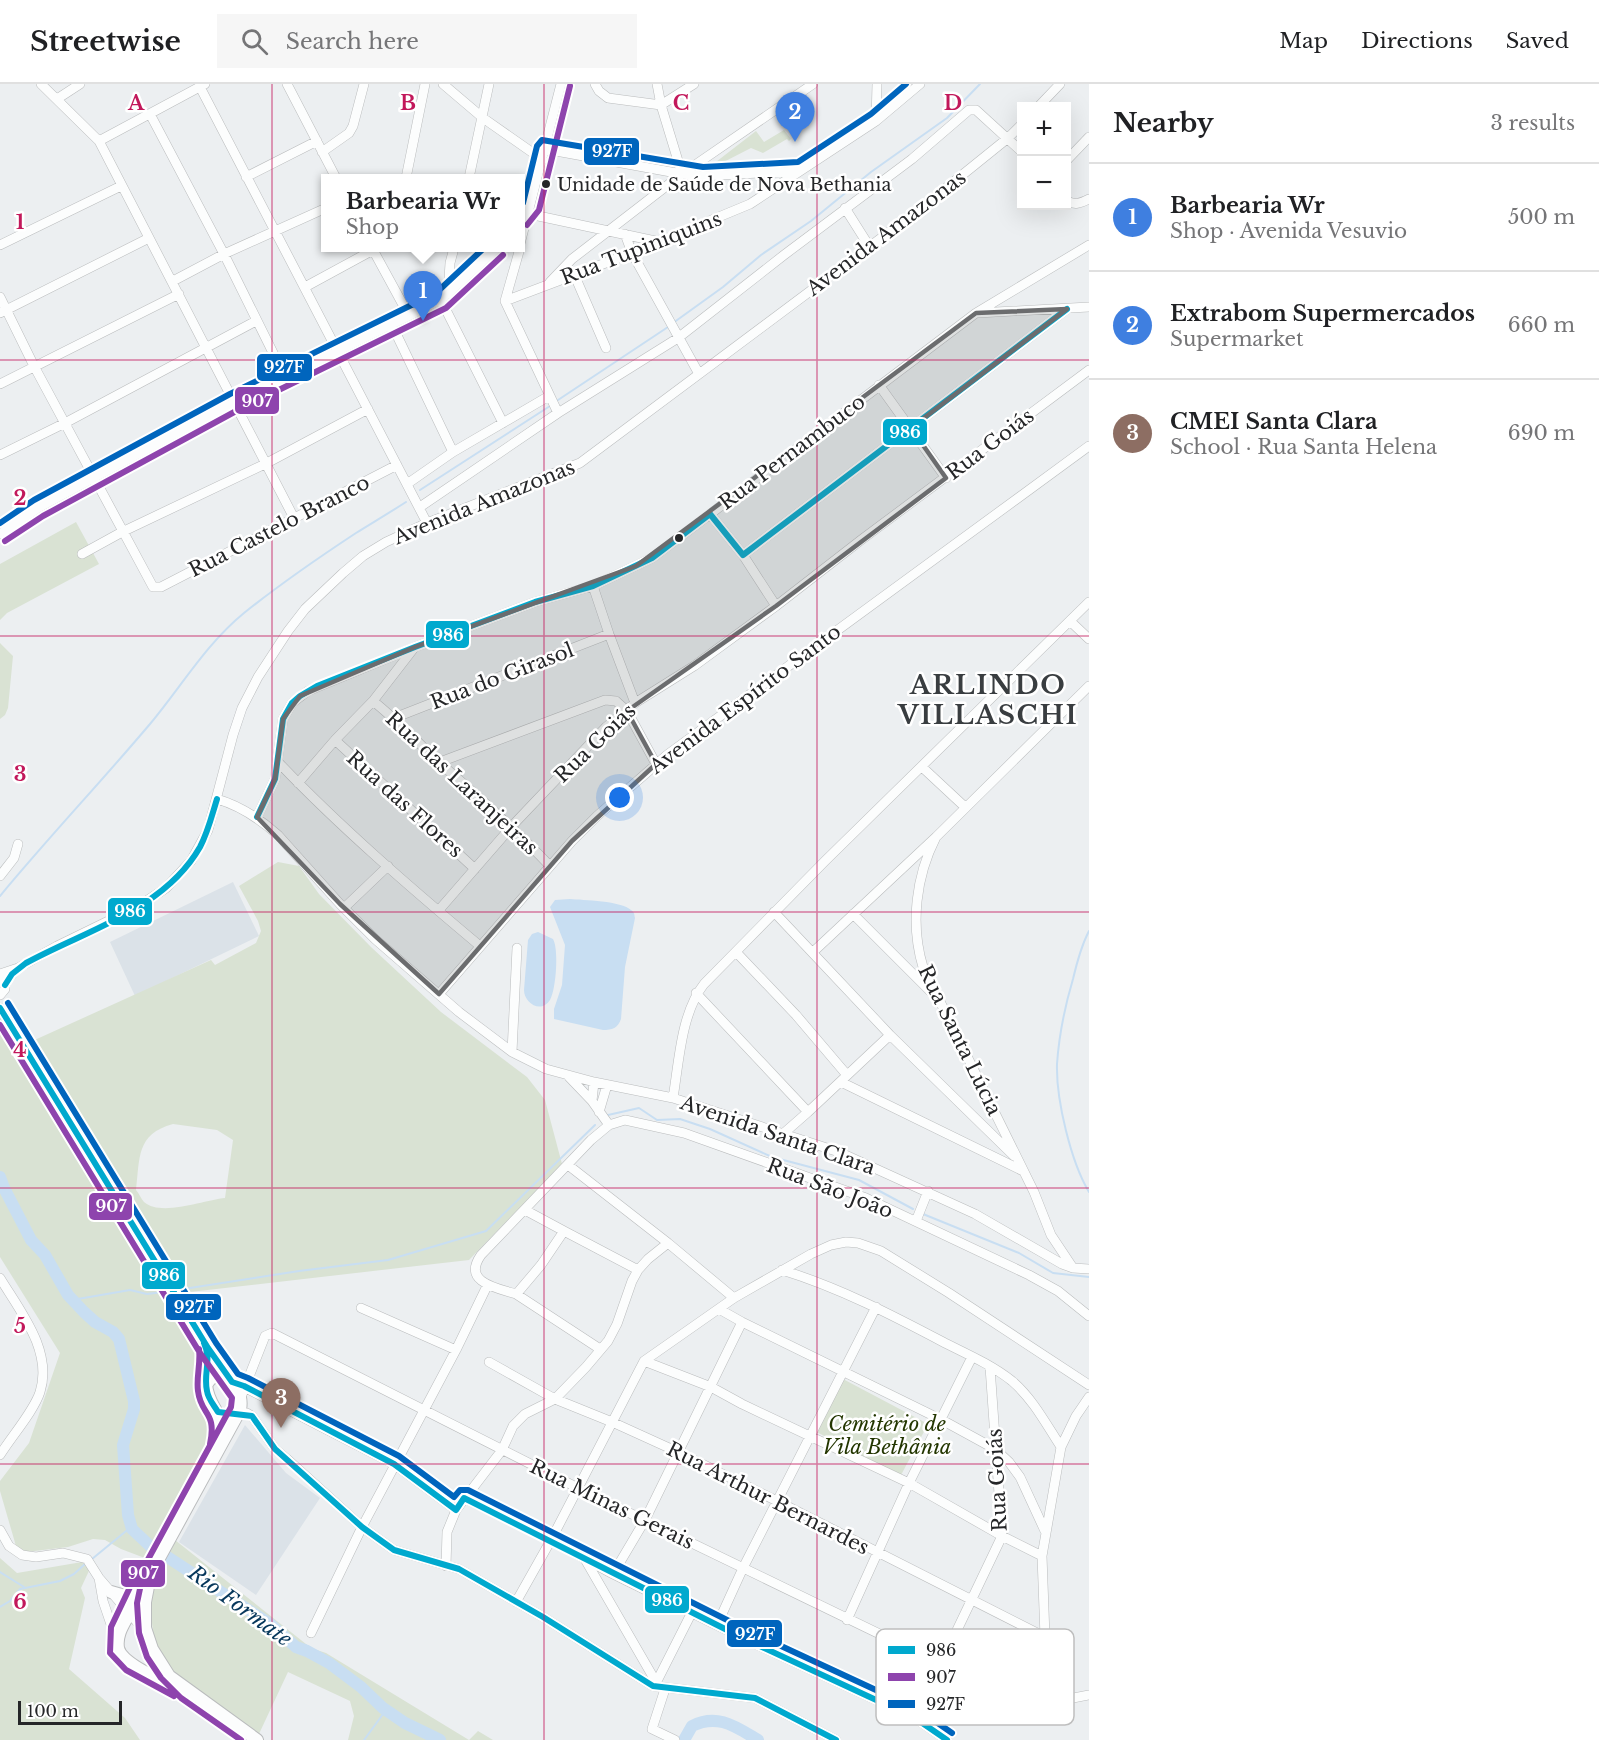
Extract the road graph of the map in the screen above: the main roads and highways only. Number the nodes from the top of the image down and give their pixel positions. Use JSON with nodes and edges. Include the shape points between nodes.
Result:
{"nodes":[{"id":1,"x":218,"y":1412,"type":"junction"},
{"id":2,"x":237,"y":1414,"type":"junction"},
{"id":3,"x":219,"y":1446,"type":"junction"},
{"id":4,"x":153,"y":1569,"type":"junction"},
{"id":5,"x":138,"y":1590,"type":"junction"},
{"id":6,"x":111,"y":1592,"type":"road end"},
{"id":7,"x":137,"y":1621,"type":"junction"},
{"id":8,"x":152,"y":1648,"type":"junction"},
{"id":9,"x":131,"y":1663,"type":"junction"},
{"id":10,"x":195,"y":1696,"type":"junction"},
{"id":11,"x":257,"y":1740,"type":"edge"}],
"edges":[{"from":1,"to":2,"type":"main road"},
{"from":1,"to":2,"type":"main road","via":[[207,1395],[206,1385],[214,1376],[236,1385],[241,1404]]},
{"from":1,"to":3,"type":"main road","via":[[222,1431]]},
{"from":2,"to":3,"type":"main road"},
{"from":3,"to":4,"type":"main road"},
{"from":4,"to":5,"type":"main road"},
{"from":4,"to":7,"type":"main road"},
{"from":5,"to":6,"type":"main road","via":[[125,1596]]},
{"from":5,"to":7,"type":"main road"},
{"from":7,"to":8,"type":"main road"},
{"from":7,"to":9,"type":"main road","via":[[120,1630],[118,1650]]},
{"from":8,"to":9,"type":"main road","via":[[145,1660]]},
{"from":8,"to":10,"type":"main road","via":[[170,1676]]},
{"from":9,"to":10,"type":"main road"},
{"from":10,"to":11,"type":"main road"}]}
